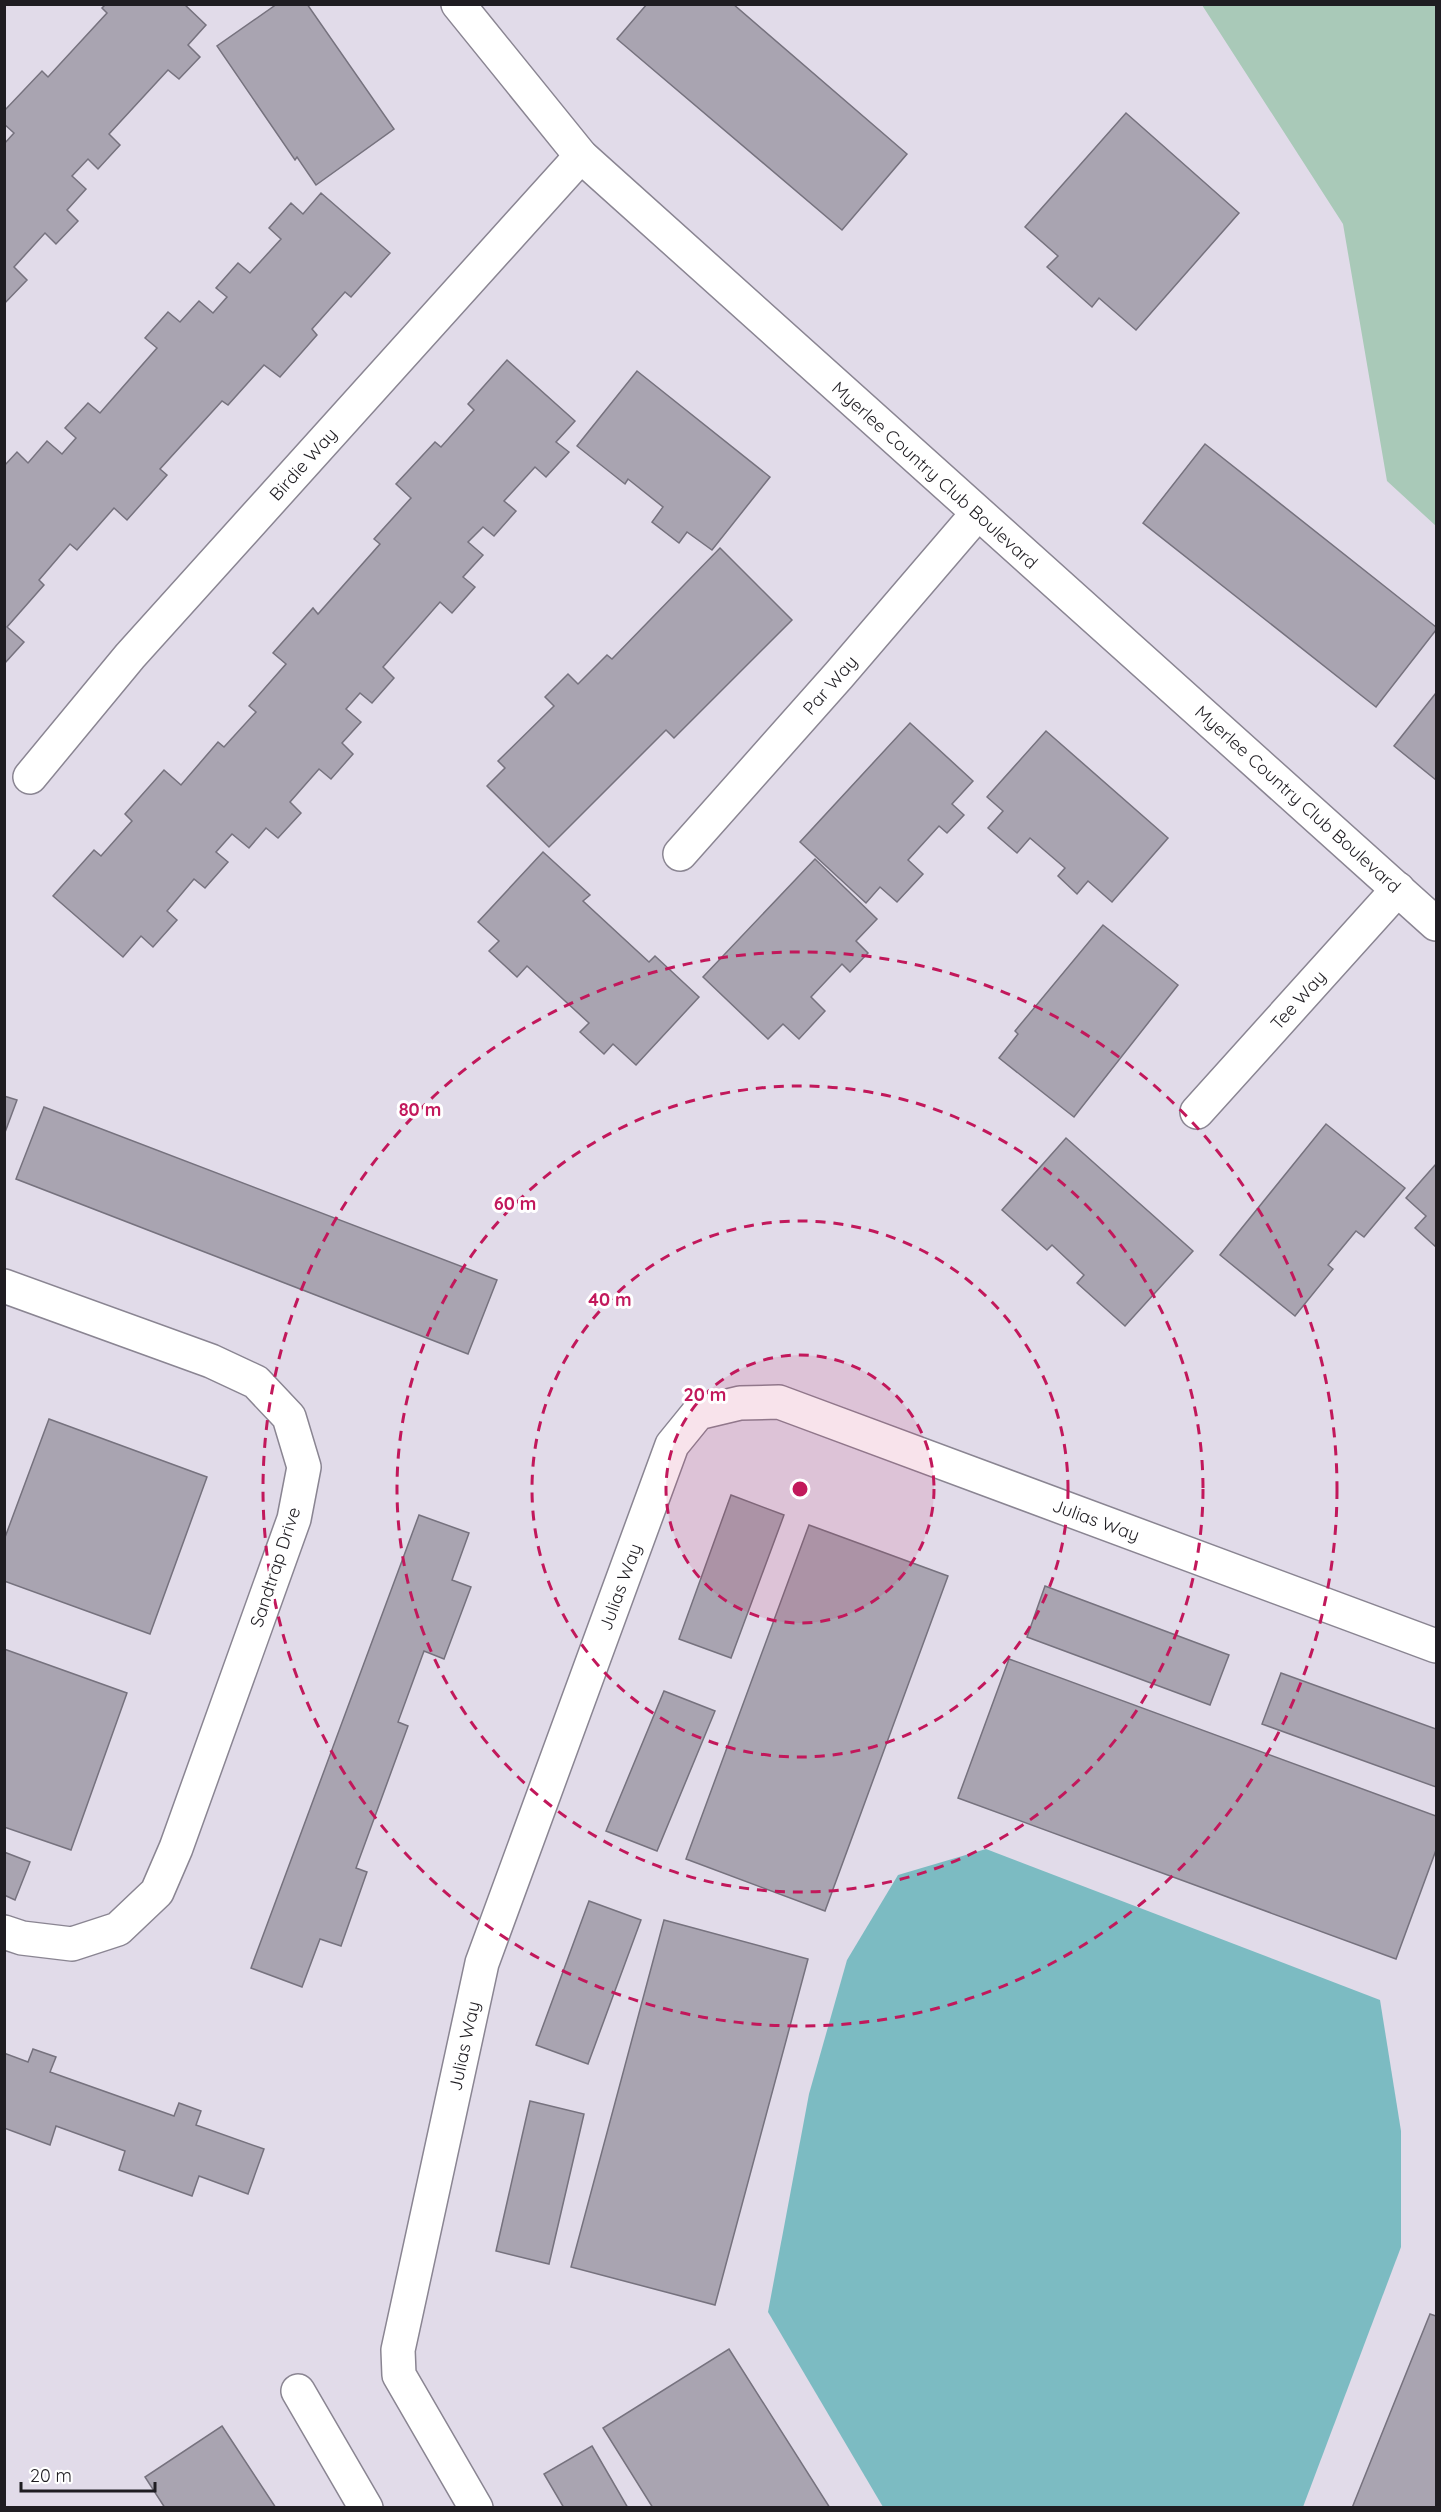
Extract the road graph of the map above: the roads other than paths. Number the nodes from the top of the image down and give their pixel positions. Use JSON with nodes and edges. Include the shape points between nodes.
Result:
{"nodes":[{"id":1,"x":458,"y":4,"type":"edge"},
{"id":2,"x":581,"y":156,"type":"junction"},
{"id":3,"x":977,"y":514,"type":"junction"},
{"id":4,"x":30,"y":777,"type":"dead end"},
{"id":5,"x":680,"y":854,"type":"dead end"},
{"id":6,"x":1398,"y":889,"type":"junction"},
{"id":7,"x":1437,"y":924,"type":"edge"},
{"id":8,"x":1197,"y":1112,"type":"dead end"},
{"id":9,"x":4,"y":1286,"type":"edge"},
{"id":10,"x":1437,"y":1646,"type":"edge"},
{"id":11,"x":4,"y":1932,"type":"edge"},
{"id":12,"x":298,"y":2391,"type":"dead end"},
{"id":13,"x":366,"y":2508,"type":"edge"},
{"id":14,"x":476,"y":2508,"type":"edge"}],
"edges":[{"from":1,"to":2,"type":"street","name":"Myerlee Country Club Boulevard"},
{"from":2,"to":3,"type":"street","name":"Myerlee Country Club Boulevard"},
{"from":2,"to":4,"type":"street","name":"Birdie Way","via":[[130,656]]},
{"from":3,"to":5,"type":"street","name":"Par Way"},
{"from":3,"to":6,"type":"street","name":"Myerlee Country Club Boulevard"},
{"from":6,"to":7,"type":"street","name":"Myerlee Country Club Boulevard"},
{"from":6,"to":8,"type":"street","name":"Tee Way"},
{"from":9,"to":11,"type":"street","name":"Sandtrap Drive","via":[[211,1361],[256,1382],[289,1417],[304,1467],[294,1519],[157,1892],[118,1929],[72,1944]]},
{"from":10,"to":14,"type":"street","name":"Julias Way","via":[[779,1402],[740,1403],[698,1413],[672,1445],[483,1963],[398,2350],[399,2375]]},
{"from":12,"to":13,"type":"street"}]}
